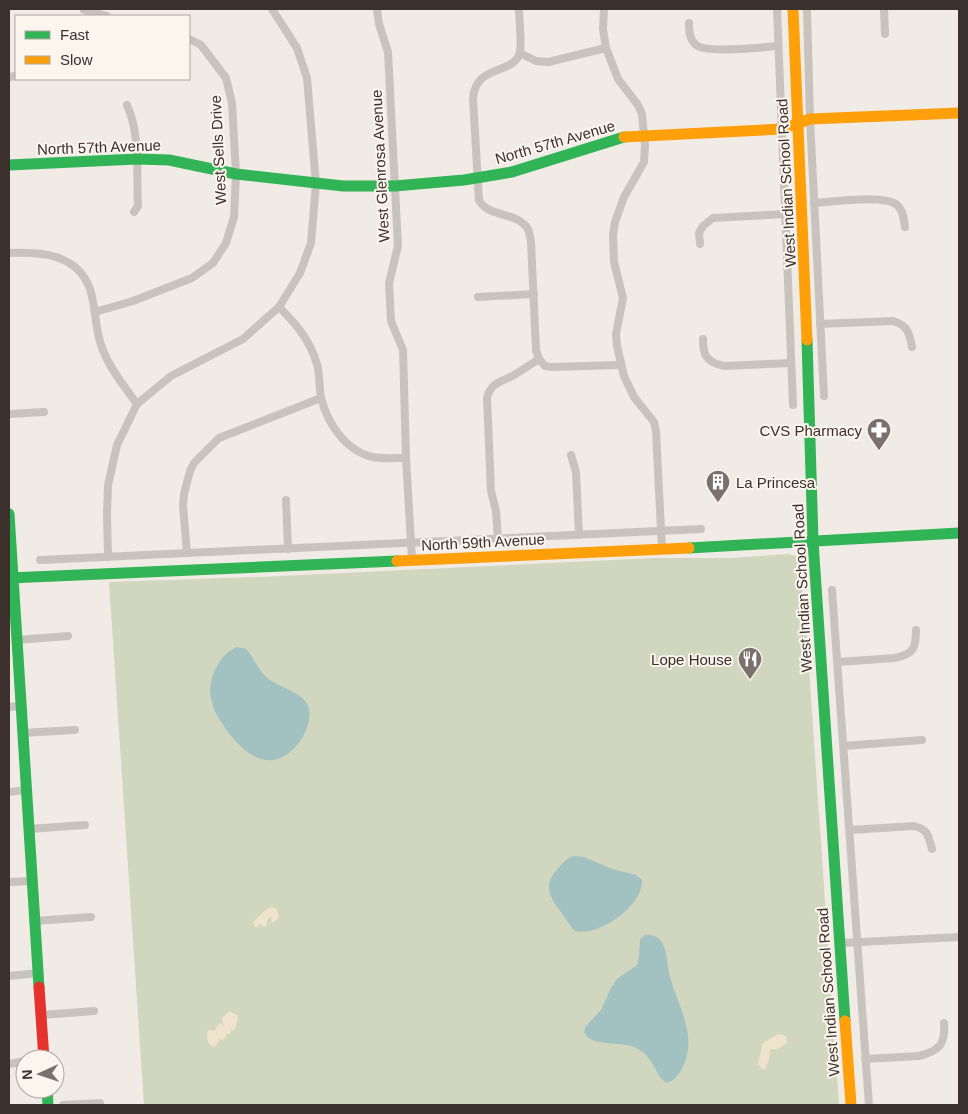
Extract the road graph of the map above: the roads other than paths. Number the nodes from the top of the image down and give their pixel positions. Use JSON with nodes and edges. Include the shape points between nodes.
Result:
{"nodes":[{"id":1,"x":272,"y":9,"type":"edge"},
{"id":2,"x":377,"y":9,"type":"edge"},
{"id":3,"x":519,"y":9,"type":"edge"},
{"id":4,"x":604,"y":9,"type":"edge"},
{"id":5,"x":777,"y":9,"type":"edge"},
{"id":6,"x":793,"y":9,"type":"edge"},
{"id":7,"x":806,"y":9,"type":"edge"},
{"id":8,"x":884,"y":9,"type":"edge"},
{"id":9,"x":83,"y":12,"type":"edge"},
{"id":10,"x":101,"y":15,"type":"edge"},
{"id":11,"x":689,"y":22,"type":"dead end"},
{"id":12,"x":885,"y":34,"type":"dead end"},
{"id":13,"x":190,"y":39,"type":"edge"},
{"id":14,"x":778,"y":46,"type":"junction"},
{"id":15,"x":606,"y":48,"type":"junction"},
{"id":16,"x":520,"y":53,"type":"junction"},
{"id":17,"x":127,"y":105,"type":"dead end"},
{"id":18,"x":959,"y":113,"type":"edge"},
{"id":19,"x":810,"y":119,"type":"junction"},
{"id":20,"x":798,"y":124,"type":"junction"},
{"id":21,"x":782,"y":129,"type":"junction"},
{"id":22,"x":644,"y":136,"type":"junction"},
{"id":23,"x":137,"y":159,"type":"junction"},
{"id":24,"x":9,"y":165,"type":"edge"},
{"id":25,"x":236,"y":174,"type":"junction"},
{"id":26,"x":476,"y":178,"type":"junction"},
{"id":27,"x":316,"y":184,"type":"junction"},
{"id":28,"x":395,"y":186,"type":"junction"},
{"id":29,"x":814,"y":203,"type":"junction"},
{"id":30,"x":134,"y":212,"type":"dead end"},
{"id":31,"x":786,"y":214,"type":"junction"},
{"id":32,"x":905,"y":227,"type":"dead end"},
{"id":33,"x":700,"y":244,"type":"dead end"},
{"id":34,"x":9,"y":253,"type":"edge"},
{"id":35,"x":534,"y":294,"type":"junction"},
{"id":36,"x":478,"y":297,"type":"dead end"},
{"id":37,"x":279,"y":307,"type":"junction"},
{"id":38,"x":95,"y":312,"type":"junction"},
{"id":39,"x":820,"y":324,"type":"junction"},
{"id":40,"x":703,"y":339,"type":"dead end"},
{"id":41,"x":912,"y":347,"type":"dead end"},
{"id":42,"x":539,"y":359,"type":"junction"},
{"id":43,"x":791,"y":363,"type":"junction"},
{"id":44,"x":620,"y":365,"type":"junction"},
{"id":45,"x":824,"y":396,"type":"dead end"},
{"id":46,"x":321,"y":398,"type":"junction"},
{"id":47,"x":136,"y":404,"type":"junction"},
{"id":48,"x":793,"y":405,"type":"dead end"},
{"id":49,"x":44,"y":412,"type":"dead end"},
{"id":50,"x":9,"y":414,"type":"edge"},
{"id":51,"x":571,"y":456,"type":"dead end"},
{"id":52,"x":406,"y":458,"type":"junction"},
{"id":53,"x":286,"y":500,"type":"dead end"},
{"id":54,"x":9,"y":514,"type":"edge"},
{"id":55,"x":701,"y":529,"type":"dead end"},
{"id":56,"x":661,"y":531,"type":"junction"},
{"id":57,"x":959,"y":533,"type":"edge"},
{"id":58,"x":579,"y":535,"type":"junction"},
{"id":59,"x":498,"y":538,"type":"junction"},
{"id":60,"x":813,"y":541,"type":"junction"},
{"id":61,"x":411,"y":543,"type":"junction"},
{"id":62,"x":288,"y":549,"type":"junction"},
{"id":63,"x":662,"y":549,"type":"junction"},
{"id":64,"x":187,"y":553,"type":"junction"},
{"id":65,"x":108,"y":557,"type":"junction"},
{"id":66,"x":40,"y":560,"type":"dead end"},
{"id":67,"x":412,"y":560,"type":"junction"},
{"id":68,"x":10,"y":578,"type":"edge"},
{"id":69,"x":832,"y":590,"type":"dead end"},
{"id":70,"x":916,"y":630,"type":"dead end"},
{"id":71,"x":68,"y":636,"type":"dead end"},
{"id":72,"x":16,"y":640,"type":"junction"},
{"id":73,"x":838,"y":662,"type":"junction"},
{"id":74,"x":21,"y":706,"type":"junction"},
{"id":75,"x":9,"y":707,"type":"edge"},
{"id":76,"x":75,"y":730,"type":"dead end"},
{"id":77,"x":22,"y":733,"type":"junction"},
{"id":78,"x":922,"y":740,"type":"dead end"},
{"id":79,"x":844,"y":746,"type":"junction"},
{"id":80,"x":26,"y":790,"type":"junction"},
{"id":81,"x":9,"y":792,"type":"edge"},
{"id":82,"x":85,"y":825,"type":"dead end"},
{"id":83,"x":29,"y":829,"type":"junction"},
{"id":84,"x":850,"y":830,"type":"junction"},
{"id":85,"x":932,"y":849,"type":"dead end"},
{"id":86,"x":32,"y":881,"type":"junction"},
{"id":87,"x":9,"y":882,"type":"edge"},
{"id":88,"x":90,"y":917,"type":"dead end"},
{"id":89,"x":34,"y":921,"type":"junction"},
{"id":90,"x":959,"y":937,"type":"edge"},
{"id":91,"x":858,"y":942,"type":"junction"},
{"id":92,"x":840,"y":943,"type":"junction"},
{"id":93,"x":39,"y":973,"type":"junction"},
{"id":94,"x":9,"y":976,"type":"edge"},
{"id":95,"x":94,"y":1011,"type":"dead end"},
{"id":96,"x":42,"y":1014,"type":"junction"},
{"id":97,"x":944,"y":1023,"type":"dead end"},
{"id":98,"x":44,"y":1049,"type":"edge"},
{"id":99,"x":865,"y":1059,"type":"junction"},
{"id":100,"x":100,"y":1103,"type":"dead end"},
{"id":101,"x":63,"y":1105,"type":"edge"},
{"id":102,"x":851,"y":1105,"type":"edge"},
{"id":103,"x":869,"y":1105,"type":"edge"}],
"edges":[{"from":1,"to":27,"type":"street","via":[[297,48],[307,78]]},
{"from":2,"to":28,"type":"street","name":"West Glenrosa Avenue","via":[[388,52]]},
{"from":3,"to":16,"type":"street"},
{"from":4,"to":15,"type":"street"},
{"from":5,"to":14,"type":"street","name":"West Indian School Road"},
{"from":6,"to":20,"type":"main road","name":"West Indian School Road"},
{"from":7,"to":19,"type":"street","name":"West Indian School Road"},
{"from":8,"to":12,"type":"street"},
{"from":9,"to":10,"type":"street"},
{"from":11,"to":14,"type":"street","via":[[692,40],[707,49]]},
{"from":13,"to":25,"type":"street","name":"West Sells Drive","via":[[201,44],[226,78],[232,104]]},
{"from":14,"to":21,"type":"street","name":"West Indian School Road"},
{"from":15,"to":16,"type":"street","via":[[548,62],[536,61]]},
{"from":15,"to":22,"type":"street","via":[[618,79],[642,114]]},
{"from":16,"to":26,"type":"street","via":[[508,66],[483,76],[473,89]]},
{"from":17,"to":23,"type":"street","via":[[132,116]]},
{"from":18,"to":19,"type":"main road","name":"North 57th Avenue"},
{"from":19,"to":20,"type":"main road","name":"North 57th Avenue"},
{"from":19,"to":29,"type":"street","name":"West Indian School Road"},
{"from":20,"to":21,"type":"main road","name":"North 57th Avenue"},
{"from":20,"to":60,"type":"main road","name":"West Indian School Road"},
{"from":21,"to":22,"type":"main road","name":"North 57th Avenue"},
{"from":21,"to":31,"type":"street","name":"West Indian School Road"},
{"from":22,"to":26,"type":"main road","name":"North 57th Avenue","via":[[618,138],[519,170]]},
{"from":22,"to":44,"type":"street","via":[[644,162],[624,197],[613,235],[614,262],[623,298],[616,334]]},
{"from":23,"to":24,"type":"main road","name":"North 57th Avenue"},
{"from":23,"to":25,"type":"main road","name":"North 57th Avenue","via":[[169,160]]},
{"from":23,"to":30,"type":"street","via":[[138,206]]},
{"from":25,"to":27,"type":"main road","name":"North 57th Avenue"},
{"from":25,"to":38,"type":"street","name":"West Sells Drive","via":[[234,217],[226,243],[213,263],[192,278]]},
{"from":26,"to":28,"type":"main road","name":"North 57th Avenue"},
{"from":26,"to":35,"type":"street","via":[[481,204],[519,221],[528,229]]},
{"from":27,"to":28,"type":"main road","name":"North 57th Avenue"},
{"from":27,"to":37,"type":"street","via":[[311,243],[300,273]]},
{"from":28,"to":52,"type":"street","name":"West Glenrosa Avenue","via":[[398,246],[390,283],[391,321],[403,350]]},
{"from":29,"to":32,"type":"street","via":[[885,199],[898,205]]},
{"from":29,"to":39,"type":"street","name":"West Indian School Road"},
{"from":31,"to":33,"type":"street","via":[[713,218],[699,233]]},
{"from":31,"to":43,"type":"street","name":"West Indian School Road"},
{"from":34,"to":38,"type":"street","via":[[34,252],[60,257],[76,268],[89,287]]},
{"from":35,"to":36,"type":"street"},
{"from":35,"to":42,"type":"street"},
{"from":37,"to":46,"type":"street","via":[[307,340],[317,364]]},
{"from":37,"to":47,"type":"street","via":[[243,339],[171,376]]},
{"from":38,"to":47,"type":"street","via":[[99,338],[112,370]]},
{"from":39,"to":41,"type":"street","via":[[893,320],[904,325]]},
{"from":39,"to":45,"type":"street","name":"West Indian School Road"},
{"from":40,"to":43,"type":"street","via":[[703,352],[712,362],[724,366]]},
{"from":42,"to":44,"type":"street","via":[[551,368]]},
{"from":42,"to":59,"type":"street","via":[[496,382],[488,392],[490,491],[496,511]]},
{"from":43,"to":48,"type":"street","name":"West Indian School Road"},
{"from":44,"to":56,"type":"street","via":[[634,397],[654,422]]},
{"from":46,"to":52,"type":"street","via":[[332,427],[353,448],[372,457]]},
{"from":46,"to":64,"type":"street","via":[[219,438],[194,463],[184,494]]},
{"from":47,"to":65,"type":"street","via":[[117,445],[108,485]]},
{"from":49,"to":50,"type":"street"},
{"from":51,"to":58,"type":"street","via":[[576,472]]},
{"from":52,"to":61,"type":"street","name":"West Glenrosa Avenue"},
{"from":53,"to":62,"type":"street"},
{"from":54,"to":68,"type":"main road"},
{"from":55,"to":56,"type":"street","name":"North 59th Avenue"},
{"from":56,"to":58,"type":"street","name":"North 59th Avenue"},
{"from":56,"to":63,"type":"street"},
{"from":57,"to":60,"type":"main road","name":"North 59th Avenue"},
{"from":58,"to":59,"type":"street","name":"North 59th Avenue"},
{"from":59,"to":61,"type":"street","name":"North 59th Avenue"},
{"from":60,"to":63,"type":"main road","name":"North 59th Avenue"},
{"from":60,"to":92,"type":"main road","name":"West Indian School Road"},
{"from":61,"to":62,"type":"street","name":"North 59th Avenue"},
{"from":61,"to":67,"type":"street","name":"West Glenrosa Avenue"},
{"from":62,"to":64,"type":"street","name":"North 59th Avenue"},
{"from":63,"to":67,"type":"main road","name":"North 59th Avenue"},
{"from":64,"to":65,"type":"street","name":"North 59th Avenue"},
{"from":65,"to":66,"type":"street","name":"North 59th Avenue"},
{"from":67,"to":68,"type":"main road","name":"North 59th Avenue"},
{"from":68,"to":72,"type":"main road"},
{"from":69,"to":73,"type":"street","name":"West Indian School Road"},
{"from":70,"to":73,"type":"street","via":[[916,644],[904,656]]},
{"from":71,"to":72,"type":"street"},
{"from":72,"to":74,"type":"main road"},
{"from":73,"to":79,"type":"street","name":"West Indian School Road"},
{"from":74,"to":75,"type":"street"},
{"from":74,"to":77,"type":"main road"},
{"from":76,"to":77,"type":"street"},
{"from":77,"to":80,"type":"main road"},
{"from":78,"to":79,"type":"street"},
{"from":79,"to":84,"type":"street","name":"West Indian School Road"},
{"from":80,"to":81,"type":"street"},
{"from":80,"to":83,"type":"main road"},
{"from":82,"to":83,"type":"street"},
{"from":83,"to":86,"type":"main road"},
{"from":84,"to":85,"type":"street","via":[[914,826],[926,832]]},
{"from":84,"to":91,"type":"street","name":"West Indian School Road"},
{"from":86,"to":87,"type":"street"},
{"from":86,"to":89,"type":"main road"},
{"from":88,"to":89,"type":"street"},
{"from":89,"to":93,"type":"main road"},
{"from":90,"to":91,"type":"street"},
{"from":91,"to":92,"type":"street"},
{"from":91,"to":99,"type":"street","name":"West Indian School Road"},
{"from":92,"to":102,"type":"main road","name":"West Indian School Road"},
{"from":93,"to":94,"type":"street"},
{"from":93,"to":96,"type":"main road"},
{"from":95,"to":96,"type":"street"},
{"from":96,"to":98,"type":"main road"},
{"from":97,"to":99,"type":"street","via":[[943,1042],[927,1054]]},
{"from":99,"to":103,"type":"street","name":"West Indian School Road"},
{"from":100,"to":101,"type":"street"}]}
